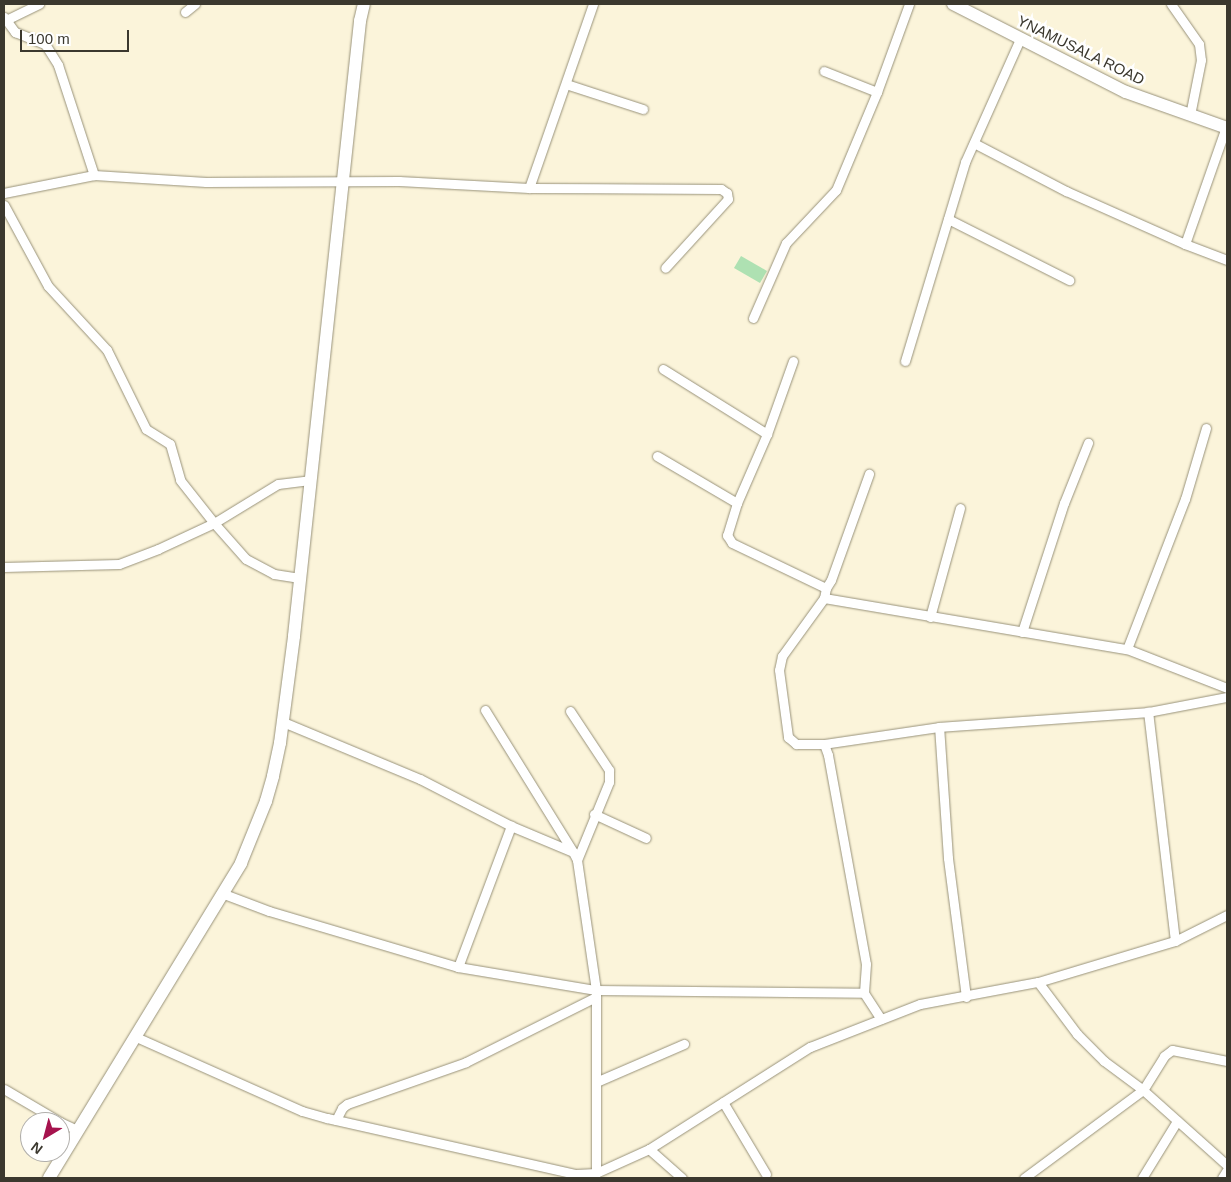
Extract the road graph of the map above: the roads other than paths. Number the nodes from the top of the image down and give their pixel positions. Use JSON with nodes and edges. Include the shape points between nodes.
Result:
{"nodes":[{"id":1,"x":39,"y":4,"type":"edge"},
{"id":2,"x":195,"y":4,"type":"edge"},
{"id":3,"x":364,"y":4,"type":"edge"},
{"id":4,"x":593,"y":4,"type":"edge"},
{"id":5,"x":909,"y":4,"type":"edge"},
{"id":6,"x":953,"y":4,"type":"edge"},
{"id":7,"x":1170,"y":4,"type":"edge"},
{"id":8,"x":185,"y":12,"type":"dead end"},
{"id":9,"x":5,"y":19,"type":"edge"},
{"id":10,"x":1020,"y":39,"type":"junction"},
{"id":11,"x":824,"y":71,"type":"dead end"},
{"id":12,"x":566,"y":84,"type":"junction"},
{"id":13,"x":877,"y":92,"type":"junction"},
{"id":14,"x":643,"y":109,"type":"dead end"},
{"id":15,"x":1190,"y":115,"type":"junction"},
{"id":16,"x":1226,"y":128,"type":"edge"},
{"id":17,"x":974,"y":143,"type":"junction"},
{"id":18,"x":94,"y":175,"type":"junction"},
{"id":19,"x":342,"y":182,"type":"junction"},
{"id":20,"x":529,"y":188,"type":"junction"},
{"id":21,"x":4,"y":193,"type":"edge"},
{"id":22,"x":4,"y":205,"type":"edge"},
{"id":23,"x":948,"y":219,"type":"junction"},
{"id":24,"x":1185,"y":244,"type":"junction"},
{"id":25,"x":1227,"y":260,"type":"edge"},
{"id":26,"x":665,"y":268,"type":"dead end"},
{"id":27,"x":1069,"y":280,"type":"dead end"},
{"id":28,"x":753,"y":318,"type":"dead end"},
{"id":29,"x":793,"y":361,"type":"dead end"},
{"id":30,"x":905,"y":361,"type":"dead end"},
{"id":31,"x":663,"y":369,"type":"dead end"},
{"id":32,"x":1206,"y":428,"type":"dead end"},
{"id":33,"x":767,"y":434,"type":"junction"},
{"id":34,"x":1088,"y":443,"type":"dead end"},
{"id":35,"x":657,"y":456,"type":"dead end"},
{"id":36,"x":869,"y":474,"type":"dead end"},
{"id":37,"x":310,"y":480,"type":"junction"},
{"id":38,"x":737,"y":503,"type":"junction"},
{"id":39,"x":960,"y":508,"type":"dead end"},
{"id":40,"x":214,"y":523,"type":"junction"},
{"id":41,"x":4,"y":567,"type":"edge"},
{"id":42,"x":300,"y":578,"type":"junction"},
{"id":43,"x":826,"y":588,"type":"junction"},
{"id":44,"x":824,"y":598,"type":"junction"},
{"id":45,"x":930,"y":617,"type":"junction"},
{"id":46,"x":1022,"y":632,"type":"junction"},
{"id":47,"x":1127,"y":649,"type":"junction"},
{"id":48,"x":1227,"y":688,"type":"edge"},
{"id":49,"x":1227,"y":697,"type":"edge"},
{"id":50,"x":485,"y":710,"type":"dead end"},
{"id":51,"x":570,"y":711,"type":"dead end"},
{"id":52,"x":1148,"y":712,"type":"junction"},
{"id":53,"x":283,"y":722,"type":"junction"},
{"id":54,"x":939,"y":727,"type":"junction"},
{"id":55,"x":824,"y":744,"type":"junction"},
{"id":56,"x":594,"y":814,"type":"junction"},
{"id":57,"x":511,"y":826,"type":"junction"},
{"id":58,"x":646,"y":838,"type":"dead end"},
{"id":59,"x":575,"y":856,"type":"junction"},
{"id":60,"x":224,"y":894,"type":"junction"},
{"id":61,"x":1227,"y":916,"type":"edge"},
{"id":62,"x":1175,"y":942,"type":"junction"},
{"id":63,"x":458,"y":967,"type":"junction"},
{"id":64,"x":1038,"y":982,"type":"junction"},
{"id":65,"x":596,"y":993,"type":"junction"},
{"id":66,"x":864,"y":993,"type":"junction"},
{"id":67,"x":966,"y":998,"type":"junction"},
{"id":68,"x":880,"y":1019,"type":"junction"},
{"id":69,"x":136,"y":1037,"type":"junction"},
{"id":70,"x":684,"y":1044,"type":"dead end"},
{"id":71,"x":1227,"y":1061,"type":"edge"},
{"id":72,"x":596,"y":1082,"type":"junction"},
{"id":73,"x":4,"y":1089,"type":"edge"},
{"id":74,"x":1143,"y":1090,"type":"junction"},
{"id":75,"x":723,"y":1102,"type":"junction"},
{"id":76,"x":43,"y":1112,"type":"edge"},
{"id":77,"x":336,"y":1120,"type":"junction"},
{"id":78,"x":1177,"y":1121,"type":"junction"},
{"id":79,"x":70,"y":1127,"type":"edge"},
{"id":80,"x":77,"y":1130,"type":"junction"},
{"id":81,"x":649,"y":1148,"type":"junction"},
{"id":82,"x":1227,"y":1164,"type":"edge"},
{"id":83,"x":1227,"y":1170,"type":"edge"},
{"id":84,"x":596,"y":1173,"type":"junction"},
{"id":85,"x":766,"y":1174,"type":"dead end"},
{"id":86,"x":577,"y":1176,"type":"edge"},
{"id":87,"x":48,"y":1178,"type":"edge"},
{"id":88,"x":682,"y":1178,"type":"edge"},
{"id":89,"x":1024,"y":1178,"type":"edge"},
{"id":90,"x":1142,"y":1178,"type":"edge"},
{"id":91,"x":1222,"y":1178,"type":"edge"}],
"edges":[{"from":1,"to":9,"type":"street"},
{"from":2,"to":8,"type":"street"},
{"from":3,"to":19,"type":"main road"},
{"from":4,"to":12,"type":"street"},
{"from":5,"to":13,"type":"street"},
{"from":6,"to":10,"type":"main road","name":"YNAMUSALA ROAD"},
{"from":7,"to":15,"type":"street","via":[[1199,44],[1201,60]]},
{"from":9,"to":18,"type":"street","via":[[15,32],[45,44],[58,65]]},
{"from":10,"to":15,"type":"main road","name":"YNAMUSALA ROAD","via":[[1126,92]]},
{"from":10,"to":17,"type":"street"},
{"from":11,"to":13,"type":"street"},
{"from":12,"to":14,"type":"street"},
{"from":12,"to":20,"type":"street"},
{"from":13,"to":28,"type":"street","via":[[836,190],[786,243]]},
{"from":15,"to":16,"type":"main road","name":"YNAMUSALA ROAD"},
{"from":16,"to":24,"type":"street"},
{"from":17,"to":23,"type":"street"},
{"from":17,"to":24,"type":"street","via":[[1066,191]]},
{"from":18,"to":19,"type":"street","via":[[206,182]]},
{"from":18,"to":21,"type":"street"},
{"from":19,"to":20,"type":"street","via":[[399,181]]},
{"from":19,"to":37,"type":"main road"},
{"from":20,"to":26,"type":"street","via":[[721,189],[728,199]]},
{"from":22,"to":40,"type":"street","via":[[48,286],[107,350],[146,428],[170,444],[180,480]]},
{"from":23,"to":27,"type":"street"},
{"from":23,"to":30,"type":"street"},
{"from":24,"to":25,"type":"street"},
{"from":29,"to":33,"type":"street"},
{"from":31,"to":33,"type":"street"},
{"from":32,"to":47,"type":"street","via":[[1185,499]]},
{"from":33,"to":38,"type":"street"},
{"from":34,"to":46,"type":"street","via":[[1064,503]]},
{"from":35,"to":38,"type":"street"},
{"from":36,"to":43,"type":"street","via":[[832,580]]},
{"from":37,"to":40,"type":"street","via":[[278,484]]},
{"from":37,"to":42,"type":"main road"},
{"from":38,"to":43,"type":"street","via":[[727,535],[732,543]]},
{"from":39,"to":45,"type":"street"},
{"from":40,"to":41,"type":"street","via":[[118,564]]},
{"from":40,"to":42,"type":"street","via":[[246,559],[274,574]]},
{"from":42,"to":53,"type":"main road"},
{"from":43,"to":44,"type":"street"},
{"from":44,"to":45,"type":"street"},
{"from":44,"to":55,"type":"street","via":[[782,656],[779,670],[788,737],[796,744]]},
{"from":45,"to":46,"type":"street"},
{"from":46,"to":47,"type":"street"},
{"from":47,"to":48,"type":"street"},
{"from":49,"to":52,"type":"street"},
{"from":50,"to":59,"type":"street"},
{"from":51,"to":56,"type":"street","via":[[609,770],[609,782]]},
{"from":52,"to":54,"type":"street"},
{"from":52,"to":62,"type":"street"},
{"from":53,"to":57,"type":"street","via":[[420,780]]},
{"from":53,"to":60,"type":"main road","via":[[266,802],[241,863]]},
{"from":54,"to":55,"type":"street"},
{"from":54,"to":67,"type":"street","via":[[948,858]]},
{"from":55,"to":66,"type":"street","via":[[866,964]]},
{"from":56,"to":58,"type":"street"},
{"from":56,"to":59,"type":"street"},
{"from":57,"to":59,"type":"street"},
{"from":57,"to":63,"type":"street"},
{"from":59,"to":65,"type":"street"},
{"from":60,"to":63,"type":"street","via":[[269,911]]},
{"from":60,"to":69,"type":"main road"},
{"from":61,"to":62,"type":"street"},
{"from":62,"to":64,"type":"street"},
{"from":63,"to":65,"type":"street"},
{"from":64,"to":67,"type":"street"},
{"from":64,"to":74,"type":"street","via":[[1077,1034],[1104,1061]]},
{"from":65,"to":66,"type":"street"},
{"from":65,"to":72,"type":"street"},
{"from":65,"to":77,"type":"street","via":[[466,1062],[347,1104]]},
{"from":66,"to":68,"type":"street"},
{"from":67,"to":68,"type":"street","via":[[920,1004]]},
{"from":68,"to":75,"type":"street","via":[[810,1047]]},
{"from":69,"to":77,"type":"street","via":[[302,1111]]},
{"from":69,"to":80,"type":"main road"},
{"from":70,"to":72,"type":"street"},
{"from":71,"to":74,"type":"street","via":[[1172,1050],[1164,1056]]},
{"from":72,"to":84,"type":"street"},
{"from":73,"to":76,"type":"street"},
{"from":74,"to":78,"type":"street"},
{"from":74,"to":89,"type":"street"},
{"from":75,"to":81,"type":"street"},
{"from":75,"to":85,"type":"street"},
{"from":77,"to":86,"type":"street"},
{"from":78,"to":82,"type":"street"},
{"from":78,"to":90,"type":"street"},
{"from":79,"to":80,"type":"street"},
{"from":80,"to":87,"type":"main road"},
{"from":81,"to":84,"type":"street"},
{"from":81,"to":88,"type":"street"},
{"from":83,"to":91,"type":"street"},
{"from":84,"to":86,"type":"street"}]}
